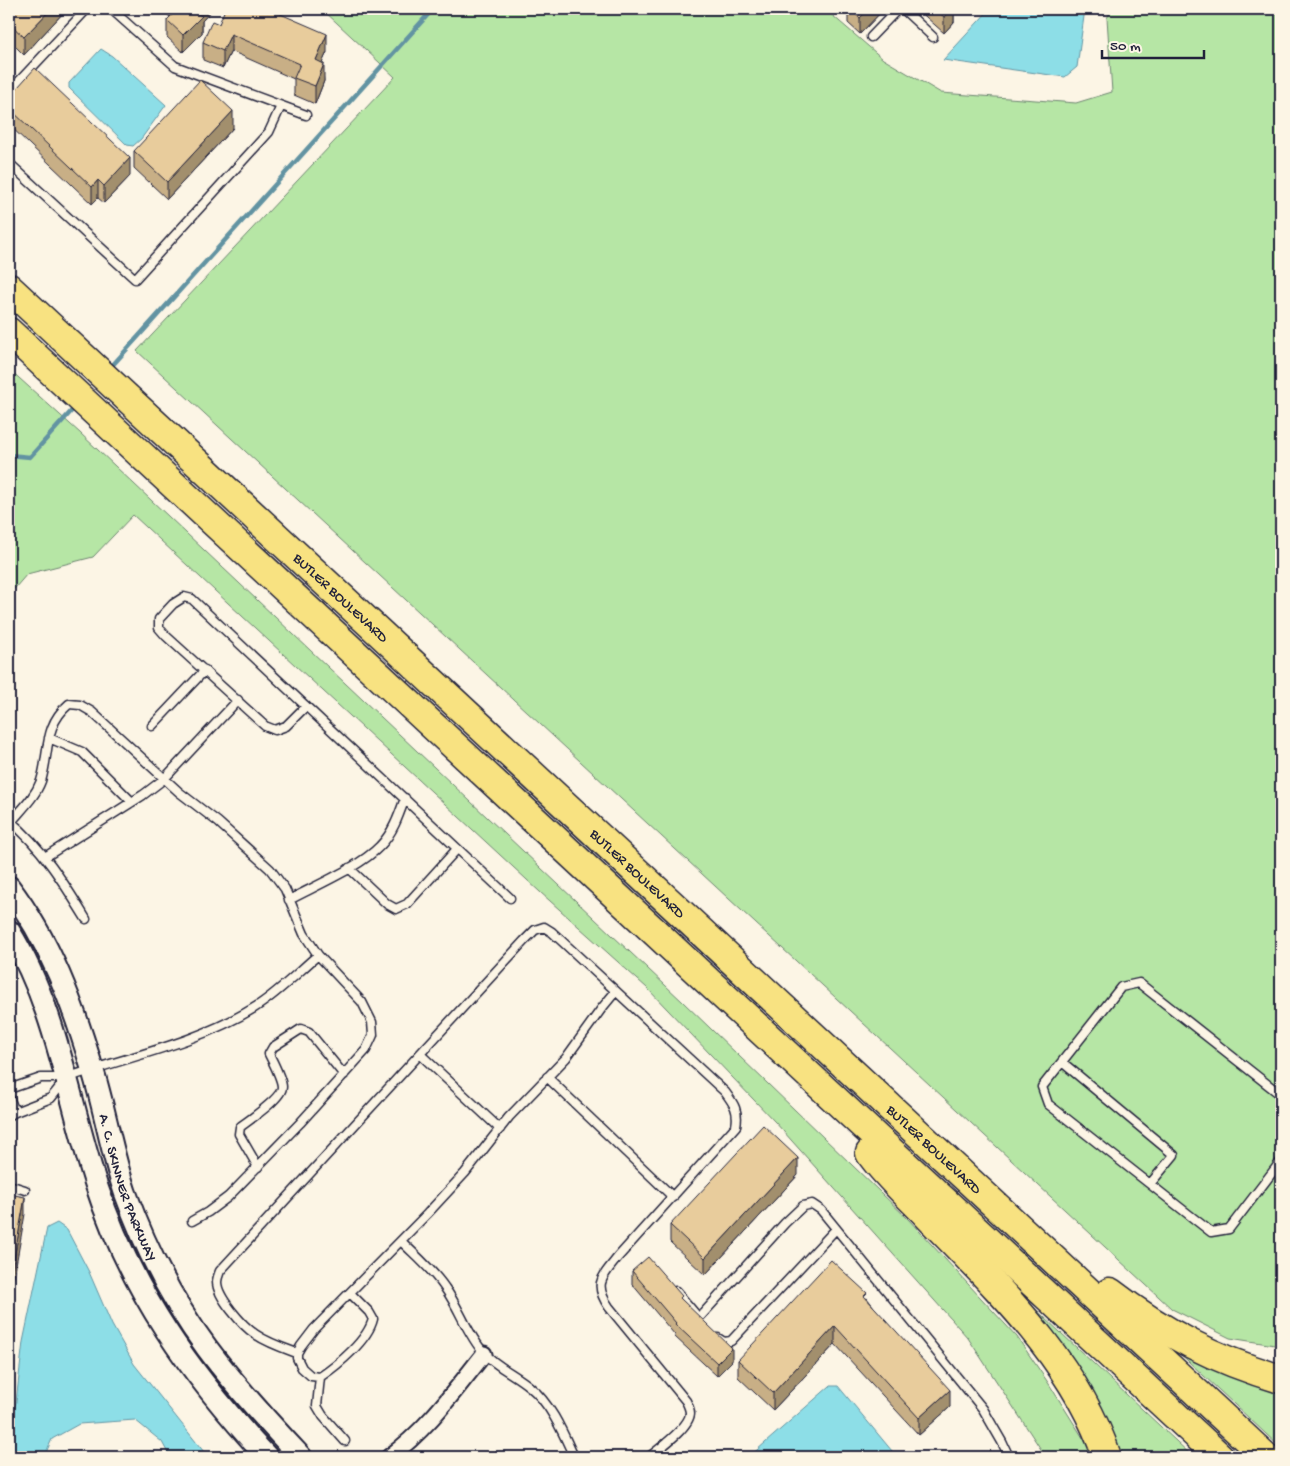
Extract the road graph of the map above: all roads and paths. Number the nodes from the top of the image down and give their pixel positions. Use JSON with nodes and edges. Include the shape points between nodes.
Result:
{"nodes":[{"id":1,"x":87,"y":9,"type":"edge"},
{"id":2,"x":111,"y":9,"type":"edge"},
{"id":3,"x":898,"y":9,"type":"edge"},
{"id":4,"x":902,"y":9,"type":"edge"},
{"id":5,"x":872,"y":36,"type":"dead end"},
{"id":6,"x":933,"y":37,"type":"dead end"},
{"id":7,"x":9,"y":92,"type":"edge"},
{"id":8,"x":281,"y":106,"type":"junction"},
{"id":9,"x":306,"y":115,"type":"dead end"},
{"id":10,"x":9,"y":163,"type":"edge"},
{"id":11,"x":9,"y":288,"type":"edge"},
{"id":12,"x":9,"y":332,"type":"edge"},
{"id":13,"x":205,"y":670,"type":"junction"},
{"id":14,"x":238,"y":700,"type":"junction"},
{"id":15,"x":306,"y":706,"type":"junction"},
{"id":16,"x":152,"y":726,"type":"dead end"},
{"id":17,"x":49,"y":738,"type":"junction"},
{"id":18,"x":164,"y":779,"type":"junction"},
{"id":19,"x":405,"y":798,"type":"junction"},
{"id":20,"x":132,"y":802,"type":"junction"},
{"id":21,"x":10,"y":821,"type":"edge"},
{"id":22,"x":457,"y":849,"type":"junction"},
{"id":23,"x":45,"y":857,"type":"junction"},
{"id":24,"x":349,"y":868,"type":"junction"},
{"id":25,"x":9,"y":887,"type":"edge"},
{"id":26,"x":510,"y":898,"type":"dead end"},
{"id":27,"x":289,"y":900,"type":"junction"},
{"id":28,"x":86,"y":919,"type":"dead end"},
{"id":29,"x":9,"y":931,"type":"edge"},
{"id":30,"x":318,"y":955,"type":"junction"},
{"id":31,"x":616,"y":991,"type":"junction"},
{"id":32,"x":420,"y":1054,"type":"junction"},
{"id":33,"x":1062,"y":1062,"type":"junction"},
{"id":34,"x":93,"y":1069,"type":"junction"},
{"id":35,"x":344,"y":1075,"type":"junction"},
{"id":36,"x":547,"y":1077,"type":"junction"},
{"id":37,"x":67,"y":1078,"type":"junction"},
{"id":38,"x":9,"y":1089,"type":"edge"},
{"id":39,"x":828,"y":1092,"type":"junction"},
{"id":40,"x":1281,"y":1095,"type":"edge"},
{"id":41,"x":9,"y":1097,"type":"edge"},
{"id":42,"x":12,"y":1114,"type":"edge"},
{"id":43,"x":500,"y":1129,"type":"junction"},
{"id":44,"x":1281,"y":1162,"type":"edge"},
{"id":45,"x":258,"y":1167,"type":"junction"},
{"id":46,"x":1150,"y":1184,"type":"junction"},
{"id":47,"x":9,"y":1185,"type":"edge"},
{"id":48,"x":25,"y":1190,"type":"dead end"},
{"id":49,"x":981,"y":1193,"type":"junction"},
{"id":50,"x":672,"y":1196,"type":"junction"},
{"id":51,"x":192,"y":1221,"type":"dead end"},
{"id":52,"x":836,"y":1229,"type":"junction"},
{"id":53,"x":401,"y":1241,"type":"junction"},
{"id":54,"x":673,"y":1288,"type":"edge"},
{"id":55,"x":350,"y":1293,"type":"junction"},
{"id":56,"x":699,"y":1318,"type":"junction"},
{"id":57,"x":705,"y":1324,"type":"edge"},
{"id":58,"x":711,"y":1331,"type":"edge"},
{"id":59,"x":298,"y":1353,"type":"junction"},
{"id":60,"x":484,"y":1354,"type":"junction"},
{"id":61,"x":320,"y":1377,"type":"junction"},
{"id":62,"x":1281,"y":1379,"type":"edge"},
{"id":63,"x":345,"y":1442,"type":"dead end"},
{"id":64,"x":267,"y":1457,"type":"edge"},
{"id":65,"x":300,"y":1457,"type":"edge"},
{"id":66,"x":389,"y":1457,"type":"edge"},
{"id":67,"x":574,"y":1457,"type":"edge"},
{"id":68,"x":649,"y":1457,"type":"edge"},
{"id":69,"x":1009,"y":1457,"type":"edge"},
{"id":70,"x":1108,"y":1457,"type":"edge"},
{"id":71,"x":1220,"y":1457,"type":"edge"},
{"id":72,"x":1266,"y":1457,"type":"edge"}],
"edges":[{"from":1,"to":7,"type":"lane"},
{"from":2,"to":8,"type":"lane","via":[[175,66]]},
{"from":3,"to":5,"type":"lane"},
{"from":4,"to":6,"type":"lane"},
{"from":8,"to":9,"type":"lane"},
{"from":8,"to":10,"type":"lane","via":[[269,132],[135,279]]},
{"from":11,"to":49,"type":"highway","name":"BUTLER BOULEVARD"},
{"from":12,"to":39,"type":"highway","name":"BUTLER BOULEVARD"},
{"from":13,"to":14,"type":"lane"},
{"from":13,"to":15,"type":"lane","via":[[159,628],[158,619],[184,597],[192,599]]},
{"from":13,"to":16,"type":"lane"},
{"from":14,"to":15,"type":"lane","via":[[265,726],[275,730],[286,726]]},
{"from":14,"to":18,"type":"lane"},
{"from":15,"to":19,"type":"lane"},
{"from":17,"to":18,"type":"lane","via":[[58,713],[69,704],[80,705],[92,712]]},
{"from":17,"to":20,"type":"lane","via":[[82,752]]},
{"from":17,"to":21,"type":"lane","via":[[40,782],[32,798]]},
{"from":18,"to":20,"type":"lane"},
{"from":18,"to":27,"type":"lane","via":[[270,869]]},
{"from":19,"to":22,"type":"lane"},
{"from":19,"to":24,"type":"lane","via":[[396,824],[380,846]]},
{"from":20,"to":23,"type":"lane"},
{"from":21,"to":23,"type":"lane"},
{"from":22,"to":24,"type":"lane","via":[[407,904],[396,909]]},
{"from":22,"to":26,"type":"lane"},
{"from":23,"to":28,"type":"lane"},
{"from":24,"to":27,"type":"lane"},
{"from":25,"to":34,"type":"main road","name":"A. C. SKINNER PARKWAY","via":[[36,927],[59,972]]},
{"from":27,"to":30,"type":"lane","via":[[304,934]]},
{"from":29,"to":37,"type":"main road","name":"A. C. SKINNER PARKWAY","via":[[40,993]]},
{"from":30,"to":34,"type":"lane","via":[[254,1008],[218,1027],[152,1052]]},
{"from":30,"to":35,"type":"lane","via":[[362,1002],[372,1022],[373,1035],[366,1050]]},
{"from":31,"to":32,"type":"lane","via":[[544,927],[524,940]]},
{"from":31,"to":36,"type":"lane","via":[[566,1058]]},
{"from":31,"to":50,"type":"lane","via":[[735,1105],[736,1126]]},
{"from":32,"to":43,"type":"lane"},
{"from":32,"to":59,"type":"lane","via":[[220,1271],[216,1281],[218,1290],[234,1314],[255,1334]]},
{"from":33,"to":40,"type":"lane","via":[[1121,987],[1139,983]]},
{"from":33,"to":46,"type":"lane","via":[[1042,1087],[1048,1104]]},
{"from":33,"to":46,"type":"lane","via":[[1174,1155]]},
{"from":34,"to":37,"type":"lane"},
{"from":34,"to":65,"type":"main road","name":"A. C. SKINNER PARKWAY","via":[[117,1166],[134,1215],[166,1283],[222,1369]]},
{"from":35,"to":45,"type":"lane"},
{"from":35,"to":45,"type":"lane","via":[[310,1032],[302,1029],[273,1047],[269,1054],[282,1085],[281,1091],[240,1127],[239,1134]]},
{"from":36,"to":43,"type":"lane"},
{"from":36,"to":50,"type":"lane"},
{"from":37,"to":38,"type":"lane","via":[[41,1078]]},
{"from":37,"to":42,"type":"lane","via":[[51,1098]]},
{"from":37,"to":64,"type":"main road","name":"A. C. SKINNER PARKWAY","via":[[96,1186],[137,1280],[189,1366]]},
{"from":39,"to":70,"type":"highway","via":[[873,1158],[1041,1338],[1083,1402]]},
{"from":39,"to":71,"type":"highway","name":"BUTLER BOULEVARD"},
{"from":41,"to":42,"type":"lane"},
{"from":43,"to":53,"type":"lane","via":[[465,1173]]},
{"from":44,"to":46,"type":"lane","via":[[1229,1228],[1211,1232]]},
{"from":45,"to":51,"type":"lane","via":[[228,1197]]},
{"from":47,"to":48,"type":"lane"},
{"from":49,"to":62,"type":"highway","via":[[1151,1322],[1219,1358]]},
{"from":49,"to":72,"type":"highway","name":"BUTLER BOULEVARD"},
{"from":50,"to":68,"type":"lane","via":[[606,1272],[600,1285],[600,1295],[609,1308],[691,1411],[689,1420]]},
{"from":52,"to":56,"type":"lane","via":[[821,1210],[812,1204],[803,1206]]},
{"from":52,"to":58,"type":"lane","via":[[731,1341],[724,1342]]},
{"from":52,"to":69,"type":"lane","via":[[983,1409]]},
{"from":53,"to":55,"type":"lane"},
{"from":53,"to":60,"type":"lane","via":[[446,1289]]},
{"from":54,"to":56,"type":"lane"},
{"from":55,"to":59,"type":"lane","via":[[314,1329]]},
{"from":55,"to":61,"type":"lane","via":[[369,1312],[373,1319],[371,1329],[336,1367]]},
{"from":56,"to":57,"type":"lane"},
{"from":59,"to":61,"type":"lane","via":[[302,1368],[311,1376]]},
{"from":60,"to":66,"type":"street","via":[[431,1419],[407,1445]]},
{"from":60,"to":67,"type":"lane","via":[[531,1387],[545,1402]]},
{"from":61,"to":63,"type":"lane","via":[[317,1406]]}]}
